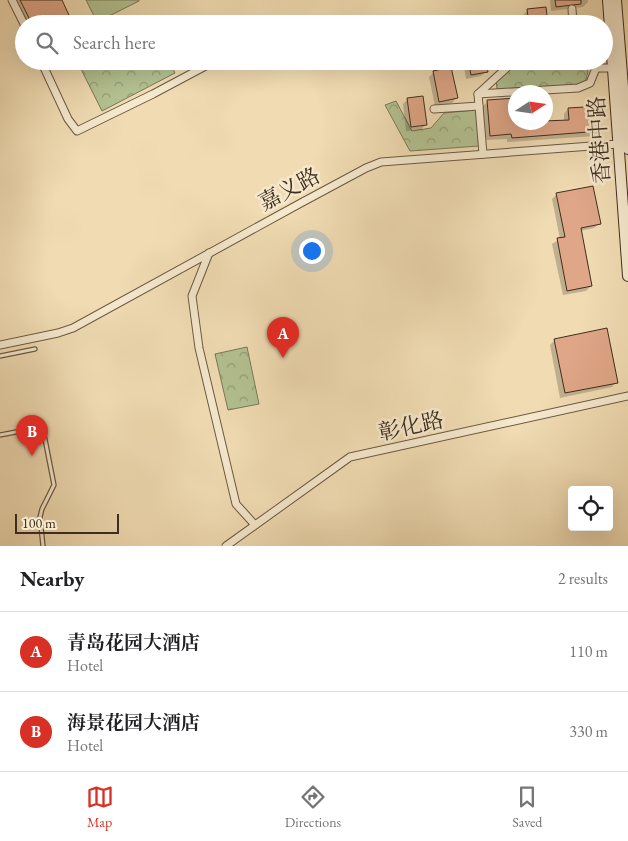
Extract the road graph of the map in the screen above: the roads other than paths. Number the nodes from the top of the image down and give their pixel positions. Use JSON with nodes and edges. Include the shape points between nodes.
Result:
{"nodes":[{"id":1,"x":12,"y":0,"type":"edge"},
{"id":2,"x":608,"y":0,"type":"edge"},
{"id":3,"x":616,"y":0,"type":"edge"},
{"id":4,"x":572,"y":9,"type":"dead end"},
{"id":5,"x":20,"y":15,"type":"edge"},
{"id":6,"x":572,"y":15,"type":"edge"},
{"id":7,"x":610,"y":15,"type":"edge"},
{"id":8,"x":613,"y":38,"type":"edge"},
{"id":9,"x":613,"y":67,"type":"edge"},
{"id":10,"x":617,"y":68,"type":"junction"},
{"id":11,"x":45,"y":70,"type":"edge"},
{"id":12,"x":197,"y":70,"type":"edge"},
{"id":13,"x":504,"y":70,"type":"edge"},
{"id":14,"x":594,"y":70,"type":"edge"},
{"id":15,"x":478,"y":94,"type":"junction"},
{"id":16,"x":479,"y":106,"type":"junction"},
{"id":17,"x":434,"y":110,"type":"dead end"},
{"id":18,"x":627,"y":135,"type":"edge"},
{"id":19,"x":618,"y":144,"type":"junction"},
{"id":20,"x":628,"y":149,"type":"edge"},
{"id":21,"x":483,"y":154,"type":"junction"},
{"id":22,"x":209,"y":253,"type":"junction"},
{"id":23,"x":628,"y":276,"type":"edge"},
{"id":24,"x":0,"y":345,"type":"edge"},
{"id":25,"x":35,"y":349,"type":"dead end"},
{"id":26,"x":0,"y":356,"type":"edge"},
{"id":27,"x":628,"y":396,"type":"edge"},
{"id":28,"x":0,"y":435,"type":"edge"},
{"id":29,"x":255,"y":525,"type":"junction"},
{"id":30,"x":43,"y":546,"type":"edge"},
{"id":31,"x":226,"y":546,"type":"edge"}],
"edges":[{"from":1,"to":5,"type":"street"},
{"from":2,"to":7,"type":"main road","name":"香港中路"},
{"from":3,"to":10,"type":"main road","name":"香港中路"},
{"from":4,"to":6,"type":"street"},
{"from":8,"to":10,"type":"main road","name":"香港中路"},
{"from":9,"to":10,"type":"street"},
{"from":10,"to":18,"type":"main road","name":"香港中路"},
{"from":10,"to":19,"type":"main road","name":"香港中路"},
{"from":11,"to":12,"type":"street","via":[[77,131]]},
{"from":13,"to":15,"type":"street"},
{"from":14,"to":15,"type":"street","via":[[590,82],[578,88]]},
{"from":15,"to":16,"type":"street"},
{"from":16,"to":17,"type":"street"},
{"from":16,"to":21,"type":"street"},
{"from":18,"to":19,"type":"street"},
{"from":18,"to":20,"type":"main road","name":"香港中路"},
{"from":19,"to":21,"type":"street","name":"嘉义路"},
{"from":19,"to":23,"type":"main road","name":"香港中路"},
{"from":21,"to":22,"type":"street","name":"嘉义路","via":[[376,164]]},
{"from":22,"to":24,"type":"street","name":"嘉义路","via":[[73,328]]},
{"from":22,"to":29,"type":"street","via":[[192,296],[199,348],[236,504]]},
{"from":25,"to":26,"type":"lane"},
{"from":27,"to":29,"type":"street","name":"彰化路","via":[[350,457]]},
{"from":28,"to":30,"type":"lane","via":[[37,428],[44,434],[54,485],[40,518]]},
{"from":29,"to":31,"type":"street","name":"彰化路"}]}
